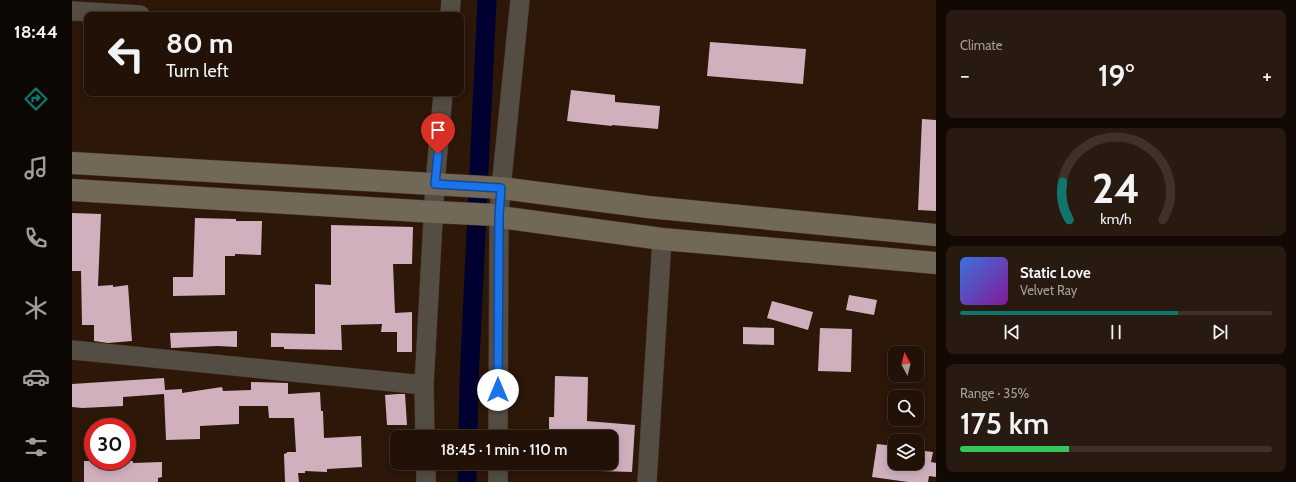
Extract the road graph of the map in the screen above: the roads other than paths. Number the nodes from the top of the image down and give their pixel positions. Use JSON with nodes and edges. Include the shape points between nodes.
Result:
{"nodes":[{"id":1,"x":451,"y":0,"type":"edge"},
{"id":2,"x":520,"y":0,"type":"edge"},
{"id":3,"x":72,"y":11,"type":"edge"},
{"id":4,"x":89,"y":12,"type":"edge"},
{"id":5,"x":450,"y":12,"type":"edge"},
{"id":6,"x":443,"y":96,"type":"edge"},
{"id":7,"x":72,"y":163,"type":"edge"},
{"id":8,"x":436,"y":184,"type":"junction"},
{"id":9,"x":497,"y":188,"type":"junction"},
{"id":10,"x":72,"y":190,"type":"edge"},
{"id":11,"x":436,"y":212,"type":"junction"},
{"id":12,"x":498,"y":216,"type":"junction"},
{"id":13,"x":936,"y":235,"type":"edge"},
{"id":14,"x":662,"y":239,"type":"junction"},
{"id":15,"x":936,"y":263,"type":"edge"},
{"id":16,"x":72,"y":350,"type":"edge"},
{"id":17,"x":424,"y":385,"type":"junction"},
{"id":18,"x":425,"y":430,"type":"edge"},
{"id":19,"x":498,"y":430,"type":"edge"},
{"id":20,"x":426,"y":470,"type":"edge"},
{"id":21,"x":498,"y":470,"type":"edge"},
{"id":22,"x":426,"y":482,"type":"edge"},
{"id":23,"x":498,"y":482,"type":"edge"},
{"id":24,"x":647,"y":482,"type":"edge"}],
"edges":[{"from":1,"to":5,"type":"street"},
{"from":2,"to":9,"type":"street"},
{"from":3,"to":4,"type":"street"},
{"from":6,"to":8,"type":"street"},
{"from":7,"to":8,"type":"main road"},
{"from":8,"to":9,"type":"main road"},
{"from":8,"to":11,"type":"street"},
{"from":9,"to":12,"type":"street"},
{"from":9,"to":13,"type":"main road","via":[[648,207]]},
{"from":10,"to":11,"type":"main road"},
{"from":11,"to":12,"type":"main road"},
{"from":11,"to":17,"type":"street"},
{"from":12,"to":14,"type":"main road"},
{"from":12,"to":19,"type":"street"},
{"from":14,"to":15,"type":"main road"},
{"from":14,"to":24,"type":"street"},
{"from":16,"to":17,"type":"street"},
{"from":17,"to":18,"type":"street"},
{"from":20,"to":22,"type":"street"},
{"from":21,"to":23,"type":"street"}]}
